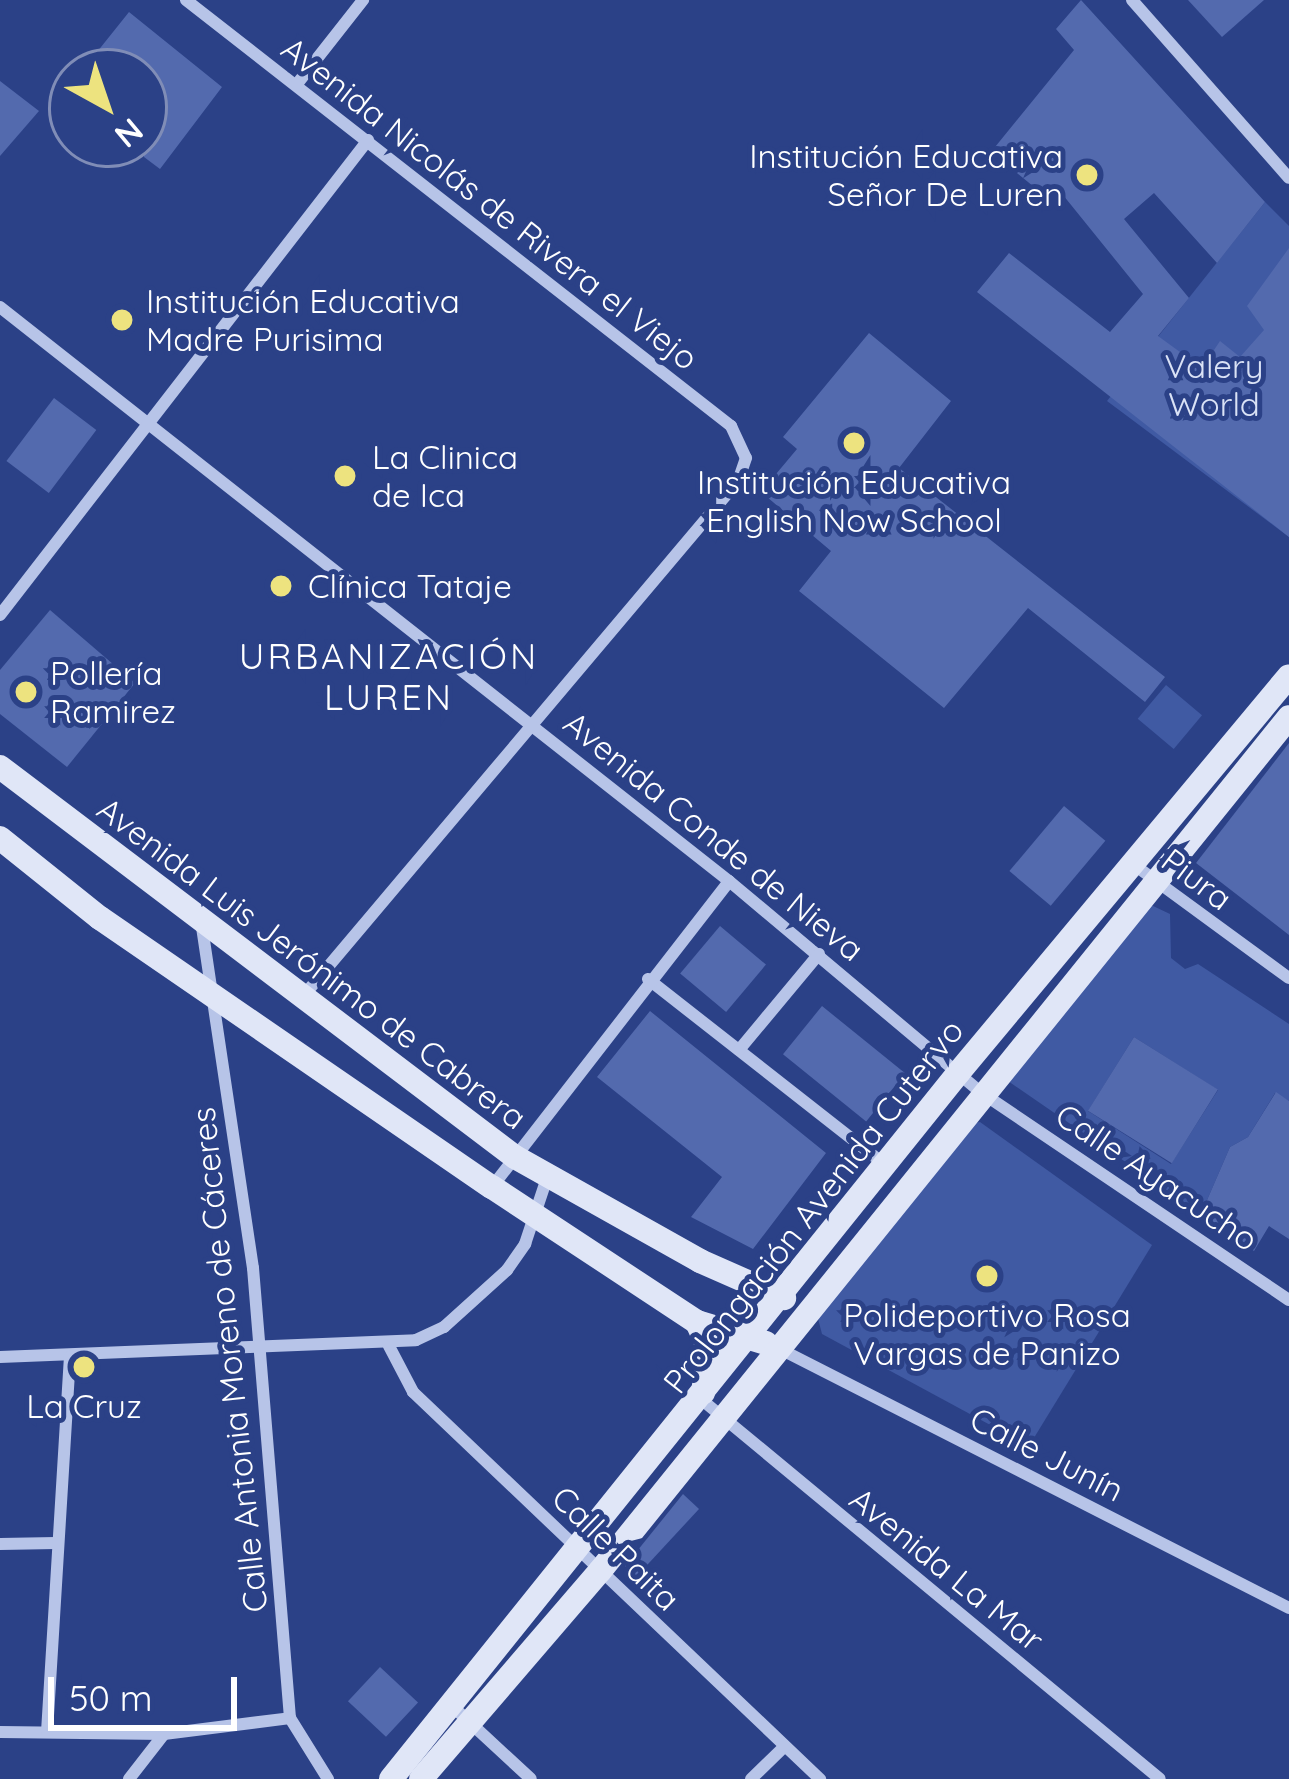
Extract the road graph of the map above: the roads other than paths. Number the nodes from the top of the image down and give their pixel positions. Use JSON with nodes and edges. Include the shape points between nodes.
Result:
{"nodes":[{"id":1,"x":186,"y":0,"type":"edge"},
{"id":2,"x":363,"y":0,"type":"edge"},
{"id":3,"x":1132,"y":0,"type":"edge"},
{"id":4,"x":297,"y":84,"type":"junction"},
{"id":5,"x":368,"y":140,"type":"junction"},
{"id":6,"x":1289,"y":178,"type":"edge"},
{"id":7,"x":0,"y":308,"type":"edge"},
{"id":8,"x":149,"y":423,"type":"junction"},
{"id":9,"x":0,"y":615,"type":"edge"},
{"id":10,"x":1289,"y":676,"type":"edge"},
{"id":11,"x":1289,"y":717,"type":"edge"},
{"id":12,"x":530,"y":723,"type":"junction"},
{"id":13,"x":0,"y":767,"type":"edge"},
{"id":14,"x":0,"y":838,"type":"edge"},
{"id":15,"x":1132,"y":863,"type":"junction"},
{"id":16,"x":729,"y":881,"type":"junction"},
{"id":17,"x":1157,"y":885,"type":"junction"},
{"id":18,"x":202,"y":927,"type":"junction"},
{"id":19,"x":819,"y":954,"type":"junction"},
{"id":20,"x":1289,"y":978,"type":"edge"},
{"id":21,"x":649,"y":979,"type":"junction"},
{"id":22,"x":216,"y":999,"type":"junction"},
{"id":23,"x":299,"y":1001,"type":"junction"},
{"id":24,"x":739,"y":1051,"type":"junction"},
{"id":25,"x":959,"y":1072,"type":"junction"},
{"id":26,"x":988,"y":1096,"type":"junction"},
{"id":27,"x":515,"y":1157,"type":"junction"},
{"id":28,"x":885,"y":1166,"type":"junction"},
{"id":29,"x":548,"y":1174,"type":"junction"},
{"id":30,"x":492,"y":1187,"type":"junction"},
{"id":31,"x":534,"y":1209,"type":"junction"},
{"id":32,"x":784,"y":1298,"type":"junction"},
{"id":33,"x":1289,"y":1300,"type":"edge"},
{"id":34,"x":697,"y":1322,"type":"junction"},
{"id":35,"x":752,"y":1338,"type":"junction"},
{"id":36,"x":258,"y":1346,"type":"junction"},
{"id":37,"x":389,"y":1346,"type":"junction"},
{"id":38,"x":780,"y":1348,"type":"junction"},
{"id":39,"x":0,"y":1357,"type":"edge"},
{"id":40,"x":70,"y":1358,"type":"junction"},
{"id":41,"x":711,"y":1409,"type":"junction"},
{"id":42,"x":56,"y":1543,"type":"junction"},
{"id":43,"x":0,"y":1544,"type":"edge"},
{"id":44,"x":579,"y":1550,"type":"junction"},
{"id":45,"x":600,"y":1571,"type":"junction"},
{"id":46,"x":1289,"y":1608,"type":"edge"},
{"id":47,"x":460,"y":1712,"type":"junction"},
{"id":48,"x":290,"y":1718,"type":"junction"},
{"id":49,"x":0,"y":1732,"type":"edge"},
{"id":50,"x":46,"y":1732,"type":"junction"},
{"id":51,"x":164,"y":1734,"type":"junction"},
{"id":52,"x":784,"y":1745,"type":"junction"},
{"id":53,"x":129,"y":1779,"type":"edge"},
{"id":54,"x":328,"y":1779,"type":"edge"},
{"id":55,"x":392,"y":1779,"type":"edge"},
{"id":56,"x":422,"y":1779,"type":"edge"},
{"id":57,"x":530,"y":1779,"type":"edge"},
{"id":58,"x":752,"y":1779,"type":"edge"},
{"id":59,"x":820,"y":1779,"type":"edge"},
{"id":60,"x":1160,"y":1779,"type":"edge"}],
"edges":[{"from":1,"to":4,"type":"street","name":"Avenida Nicolás de Rivera el Viejo"},
{"from":2,"to":4,"type":"street"},
{"from":3,"to":6,"type":"street"},
{"from":4,"to":5,"type":"street","name":"Avenida Nicolás de Rivera el Viejo"},
{"from":5,"to":8,"type":"street"},
{"from":5,"to":12,"type":"street","name":"Avenida Nicolás de Rivera el Viejo","via":[[731,426],[746,458],[738,481]]},
{"from":7,"to":8,"type":"street","name":"Avenida Conde de Nieva"},
{"from":8,"to":9,"type":"street"},
{"from":8,"to":12,"type":"street","name":"Avenida Conde de Nieva"},
{"from":10,"to":15,"type":"street","name":"Prolongación Avenida Cutervo"},
{"from":11,"to":17,"type":"street","name":"Prolongación Avenida Cutervo"},
{"from":12,"to":16,"type":"street","name":"Avenida Conde de Nieva"},
{"from":12,"to":23,"type":"street"},
{"from":13,"to":18,"type":"street","name":"Avenida Luis Jerónimo de Cabrera"},
{"from":14,"to":22,"type":"street"},
{"from":15,"to":17,"type":"street","name":"Piura"},
{"from":15,"to":25,"type":"street","name":"Prolongación Avenida Cutervo"},
{"from":16,"to":19,"type":"street","name":"Avenida Conde de Nieva"},
{"from":16,"to":21,"type":"street"},
{"from":17,"to":20,"type":"street","name":"Piura"},
{"from":17,"to":26,"type":"street","name":"Prolongación Avenida Cutervo"},
{"from":18,"to":22,"type":"street","name":"Calle Antonia Moreno de Cáceres"},
{"from":18,"to":23,"type":"street","name":"Avenida Luis Jerónimo de Cabrera"},
{"from":19,"to":24,"type":"street"},
{"from":19,"to":25,"type":"street","name":"Avenida Conde de Nieva"},
{"from":21,"to":24,"type":"street"},
{"from":21,"to":27,"type":"street"},
{"from":22,"to":30,"type":"street"},
{"from":22,"to":36,"type":"street","name":"Calle Antonia Moreno de Cáceres"},
{"from":23,"to":27,"type":"street","name":"Avenida Luis Jerónimo de Cabrera"},
{"from":24,"to":28,"type":"street"},
{"from":25,"to":26,"type":"street","name":"Avenida Conde de Nieva"},
{"from":25,"to":28,"type":"street","name":"Prolongación Avenida Cutervo"},
{"from":26,"to":33,"type":"street","name":"Calle Ayacucho"},
{"from":26,"to":38,"type":"street","name":"Prolongación Avenida Cutervo"},
{"from":27,"to":29,"type":"street","name":"Avenida Luis Jerónimo de Cabrera"},
{"from":27,"to":30,"type":"street"},
{"from":28,"to":32,"type":"street","name":"Prolongación Avenida Cutervo"},
{"from":29,"to":31,"type":"street"},
{"from":29,"to":32,"type":"street","name":"Avenida Luis Jerónimo de Cabrera","via":[[700,1261]]},
{"from":30,"to":31,"type":"street"},
{"from":31,"to":34,"type":"street"},
{"from":31,"to":37,"type":"street","via":[[524,1244],[486,1294],[444,1327]]},
{"from":32,"to":35,"type":"street","name":"Prolongación Avenida Cutervo"},
{"from":34,"to":35,"type":"street"},
{"from":34,"to":41,"type":"street"},
{"from":35,"to":38,"type":"street"},
{"from":35,"to":41,"type":"street","name":"Prolongación Avenida Cutervo"},
{"from":36,"to":37,"type":"street"},
{"from":36,"to":40,"type":"street"},
{"from":36,"to":48,"type":"street","name":"Calle Antonia Moreno de Cáceres"},
{"from":37,"to":44,"type":"street","name":"Calle Paita","via":[[413,1391]]},
{"from":38,"to":41,"type":"street","name":"Prolongación Avenida Cutervo"},
{"from":38,"to":46,"type":"street","name":"Calle Junín"},
{"from":39,"to":40,"type":"street"},
{"from":40,"to":42,"type":"street"},
{"from":41,"to":44,"type":"street","name":"Prolongación Avenida Cutervo"},
{"from":41,"to":45,"type":"street","name":"Prolongación Avenida Cutervo"},
{"from":41,"to":60,"type":"street","name":"Avenida La Mar"},
{"from":42,"to":43,"type":"street"},
{"from":42,"to":50,"type":"street"},
{"from":44,"to":45,"type":"street","name":"Calle Paita"},
{"from":44,"to":47,"type":"street","name":"Prolongación Avenida Cutervo"},
{"from":45,"to":47,"type":"street","name":"Prolongación Avenida Cutervo"},
{"from":45,"to":52,"type":"street","name":"Calle Paita"},
{"from":47,"to":55,"type":"street","name":"Prolongación Avenida Cutervo"},
{"from":47,"to":56,"type":"street","name":"Prolongación Avenida Cutervo"},
{"from":47,"to":57,"type":"street"},
{"from":48,"to":51,"type":"street"},
{"from":48,"to":54,"type":"street","name":"Calle Antonia Moreno de Cáceres"},
{"from":49,"to":50,"type":"street"},
{"from":50,"to":51,"type":"street"},
{"from":51,"to":53,"type":"street"},
{"from":52,"to":58,"type":"street"},
{"from":52,"to":59,"type":"street","name":"Calle Paita"}]}
